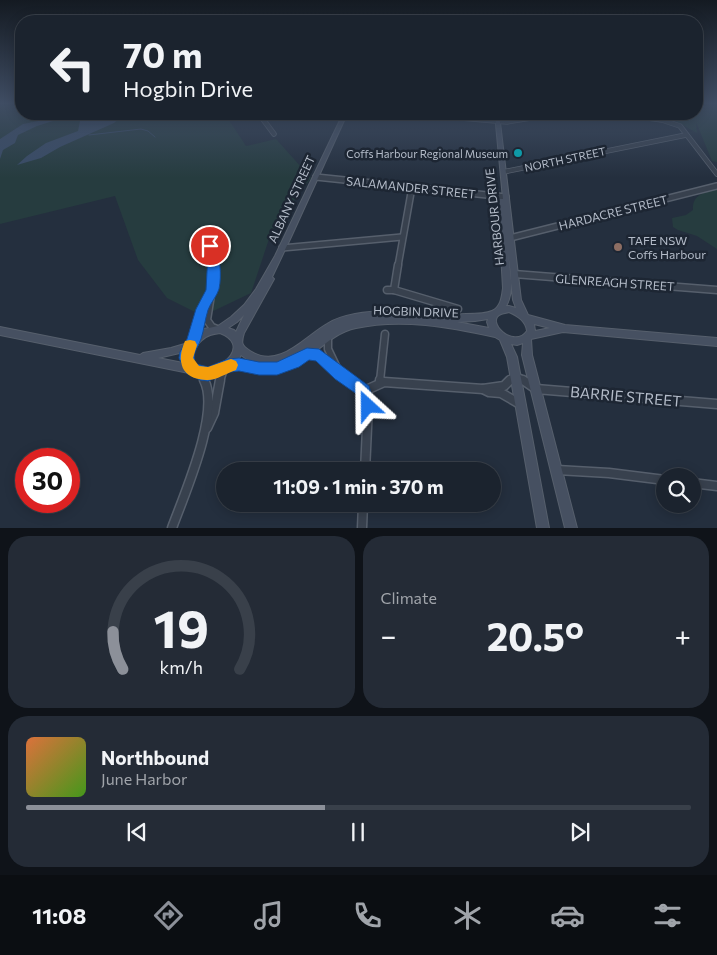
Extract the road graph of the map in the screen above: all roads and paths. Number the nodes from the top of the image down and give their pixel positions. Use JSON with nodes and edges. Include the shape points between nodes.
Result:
{"nodes":[{"id":1,"x":270,"y":129,"type":"edge"},
{"id":2,"x":338,"y":129,"type":"edge"},
{"id":3,"x":496,"y":129,"type":"edge"},
{"id":4,"x":497,"y":129,"type":"edge"},
{"id":5,"x":682,"y":129,"type":"edge"},
{"id":6,"x":274,"y":134,"type":"dead end"},
{"id":7,"x":686,"y":135,"type":"junction"},
{"id":8,"x":504,"y":172,"type":"junction"},
{"id":9,"x":717,"y":174,"type":"edge"},
{"id":10,"x":316,"y":177,"type":"junction"},
{"id":11,"x":717,"y":186,"type":"edge"},
{"id":12,"x":412,"y":187,"type":"junction"},
{"id":13,"x":503,"y":197,"type":"junction"},
{"id":14,"x":402,"y":238,"type":"junction"},
{"id":15,"x":510,"y":238,"type":"junction"},
{"id":16,"x":210,"y":246,"type":"dead end"},
{"id":17,"x":282,"y":248,"type":"junction"},
{"id":18,"x":273,"y":268,"type":"junction"},
{"id":19,"x":514,"y":274,"type":"junction"},
{"id":20,"x":212,"y":290,"type":"junction"},
{"id":21,"x":387,"y":290,"type":"dead end"},
{"id":22,"x":394,"y":290,"type":"junction"},
{"id":23,"x":717,"y":290,"type":"edge"},
{"id":24,"x":458,"y":309,"type":"dead end"},
{"id":25,"x":496,"y":312,"type":"junction"},
{"id":26,"x":525,"y":317,"type":"junction"},
{"id":27,"x":218,"y":329,"type":"junction"},
{"id":28,"x":565,"y":329,"type":"junction"},
{"id":29,"x":0,"y":331,"type":"edge"},
{"id":30,"x":496,"y":332,"type":"junction"},
{"id":31,"x":385,"y":334,"type":"dead end"},
{"id":32,"x":328,"y":336,"type":"junction"},
{"id":33,"x":528,"y":337,"type":"junction"},
{"id":34,"x":504,"y":339,"type":"junction"},
{"id":35,"x":717,"y":342,"type":"edge"},
{"id":36,"x":192,"y":343,"type":"junction"},
{"id":37,"x":238,"y":344,"type":"junction"},
{"id":38,"x":307,"y":354,"type":"junction"},
{"id":39,"x":137,"y":358,"type":"junction"},
{"id":40,"x":226,"y":367,"type":"junction"},
{"id":41,"x":196,"y":371,"type":"junction"},
{"id":42,"x":340,"y":374,"type":"junction"},
{"id":43,"x":515,"y":375,"type":"junction"},
{"id":44,"x":380,"y":383,"type":"junction"},
{"id":45,"x":483,"y":389,"type":"junction"},
{"id":46,"x":536,"y":389,"type":"junction"},
{"id":47,"x":364,"y":390,"type":"junction"},
{"id":48,"x":520,"y":404,"type":"junction"},
{"id":49,"x":717,"y":404,"type":"edge"},
{"id":50,"x":206,"y":430,"type":"junction"},
{"id":51,"x":365,"y":462,"type":"edge"},
{"id":52,"x":557,"y":470,"type":"junction"},
{"id":53,"x":656,"y":479,"type":"edge"},
{"id":54,"x":701,"y":484,"type":"edge"},
{"id":55,"x":717,"y":486,"type":"edge"},
{"id":56,"x":363,"y":512,"type":"edge"},
{"id":57,"x":172,"y":528,"type":"edge"},
{"id":58,"x":362,"y":528,"type":"edge"},
{"id":59,"x":543,"y":528,"type":"edge"},
{"id":60,"x":571,"y":528,"type":"edge"}],
"edges":[{"from":1,"to":6,"type":"street"},
{"from":2,"to":10,"type":"street","name":"ALBANY STREET"},
{"from":3,"to":13,"type":"street","name":"HARBOUR DRIVE"},
{"from":4,"to":8,"type":"street","name":"HARBOUR DRIVE"},
{"from":5,"to":7,"type":"street"},
{"from":7,"to":8,"type":"street","name":"NORTH STREET"},
{"from":7,"to":9,"type":"street"},
{"from":8,"to":13,"type":"street","name":"HARBOUR DRIVE"},
{"from":10,"to":12,"type":"street","name":"SALAMANDER STREET"},
{"from":10,"to":17,"type":"street","name":"ALBANY STREET"},
{"from":11,"to":15,"type":"street","name":"HARDACRE STREET"},
{"from":12,"to":13,"type":"street","name":"SALAMANDER STREET"},
{"from":12,"to":14,"type":"street"},
{"from":13,"to":15,"type":"street","name":"HARBOUR DRIVE"},
{"from":13,"to":25,"type":"street","name":"HARBOUR DRIVE","via":[[507,288],[506,299]]},
{"from":14,"to":17,"type":"street"},
{"from":14,"to":22,"type":"street"},
{"from":15,"to":19,"type":"street","name":"HARBOUR DRIVE"},
{"from":16,"to":20,"type":"street","via":[[214,266]]},
{"from":17,"to":18,"type":"street","name":"ALBANY STREET"},
{"from":18,"to":27,"type":"street","name":"ALBANY STREET","via":[[245,310],[232,323]]},
{"from":18,"to":37,"type":"street","name":"ALBANY STREET","via":[[264,292],[245,320]]},
{"from":19,"to":23,"type":"street","name":"GLENREAGH STREET"},
{"from":19,"to":26,"type":"street","name":"HARBOUR DRIVE","via":[[517,300]]},
{"from":20,"to":27,"type":"street","via":[[207,320]]},
{"from":20,"to":36,"type":"street","via":[[202,309]]},
{"from":21,"to":22,"type":"street"},
{"from":22,"to":24,"type":"street"},
{"from":25,"to":26,"type":"street","via":[[508,309]]},
{"from":25,"to":30,"type":"street","via":[[491,322]]},
{"from":25,"to":37,"type":"street","name":"HOGBIN DRIVE","via":[[466,319],[394,314],[354,318],[332,325],[298,351],[275,360],[249,357]]},
{"from":26,"to":28,"type":"street"},
{"from":26,"to":33,"type":"street","via":[[531,327]]},
{"from":27,"to":36,"type":"street","via":[[200,335]]},
{"from":27,"to":37,"type":"street","via":[[231,333]]},
{"from":28,"to":33,"type":"street"},
{"from":28,"to":35,"type":"street"},
{"from":29,"to":39,"type":"street"},
{"from":30,"to":32,"type":"street","name":"HOGBIN DRIVE","via":[[466,326],[391,321],[348,326]]},
{"from":30,"to":34,"type":"street"},
{"from":31,"to":44,"type":"street"},
{"from":32,"to":38,"type":"street","name":"HOGBIN DRIVE"},
{"from":32,"to":42,"type":"street","via":[[328,349]]},
{"from":33,"to":34,"type":"street","via":[[516,342]]},
{"from":33,"to":46,"type":"street","via":[[528,355]]},
{"from":34,"to":43,"type":"street","via":[[511,353]]},
{"from":36,"to":39,"type":"street","via":[[171,352]]},
{"from":36,"to":41,"type":"street","via":[[186,358]]},
{"from":37,"to":40,"type":"street","via":[[237,353]]},
{"from":38,"to":40,"type":"street","name":"HOGBIN DRIVE","via":[[277,368]]},
{"from":38,"to":42,"type":"street","via":[[324,358]]},
{"from":39,"to":41,"type":"street"},
{"from":40,"to":41,"type":"street","via":[[208,374]]},
{"from":40,"to":50,"type":"street","via":[[215,412]]},
{"from":41,"to":50,"type":"street","via":[[206,380],[209,391]]},
{"from":42,"to":47,"type":"street"},
{"from":43,"to":45,"type":"street","via":[[504,386]]},
{"from":43,"to":46,"type":"street"},
{"from":43,"to":48,"type":"street"},
{"from":44,"to":45,"type":"street"},
{"from":44,"to":47,"type":"street"},
{"from":45,"to":48,"type":"street","via":[[501,393]]},
{"from":46,"to":49,"type":"street","name":"BARRIE STREET"},
{"from":46,"to":52,"type":"street"},
{"from":47,"to":51,"type":"street","via":[[368,406]]},
{"from":48,"to":59,"type":"street"},
{"from":50,"to":57,"type":"street"},
{"from":52,"to":53,"type":"street"},
{"from":52,"to":60,"type":"street"},
{"from":54,"to":55,"type":"street"},
{"from":56,"to":58,"type":"street"}]}
